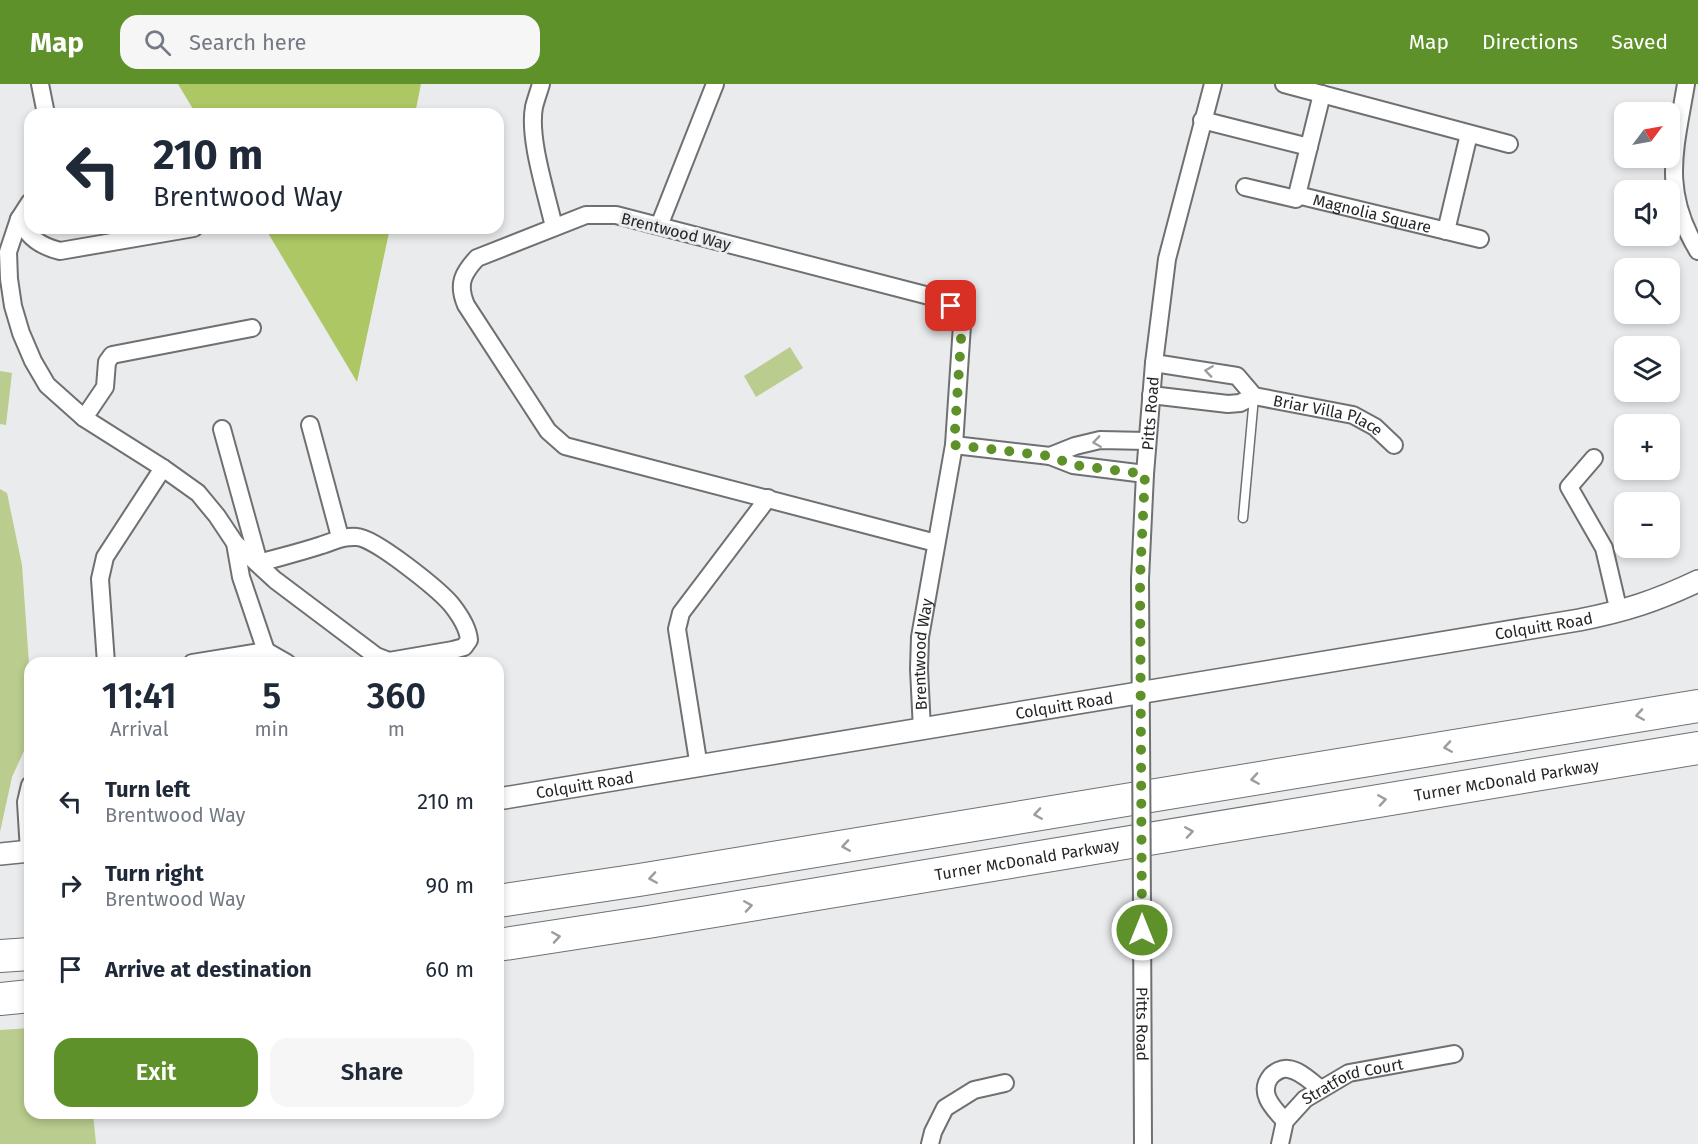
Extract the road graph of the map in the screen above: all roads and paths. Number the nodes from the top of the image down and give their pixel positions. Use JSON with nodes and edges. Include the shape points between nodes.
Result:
{"nodes":[{"id":1,"x":40,"y":84,"type":"edge"},
{"id":2,"x":541,"y":84,"type":"edge"},
{"id":3,"x":715,"y":84,"type":"edge"},
{"id":4,"x":1213,"y":84,"type":"edge"},
{"id":5,"x":1284,"y":84,"type":"edge"},
{"id":6,"x":1686,"y":84,"type":"edge"},
{"id":7,"x":1322,"y":94,"type":"junction"},
{"id":8,"x":45,"y":108,"type":"edge"},
{"id":9,"x":1202,"y":120,"type":"junction"},
{"id":10,"x":1469,"y":134,"type":"junction"},
{"id":11,"x":1509,"y":144,"type":"dead end"},
{"id":12,"x":1309,"y":147,"type":"junction"},
{"id":13,"x":1245,"y":187,"type":"dead end"},
{"id":14,"x":1297,"y":195,"type":"junction"},
{"id":15,"x":24,"y":211,"type":"edge"},
{"id":16,"x":19,"y":219,"type":"junction"},
{"id":17,"x":659,"y":226,"type":"junction"},
{"id":18,"x":554,"y":227,"type":"junction"},
{"id":19,"x":24,"y":228,"type":"edge"},
{"id":20,"x":1446,"y":231,"type":"junction"},
{"id":21,"x":29,"y":234,"type":"edge"},
{"id":22,"x":157,"y":234,"type":"edge"},
{"id":23,"x":1480,"y":239,"type":"dead end"},
{"id":24,"x":1698,"y":251,"type":"edge"},
{"id":25,"x":252,"y":328,"type":"dead end"},
{"id":26,"x":1154,"y":363,"type":"junction"},
{"id":27,"x":1151,"y":395,"type":"junction"},
{"id":28,"x":1254,"y":396,"type":"junction"},
{"id":29,"x":84,"y":418,"type":"junction"},
{"id":30,"x":310,"y":425,"type":"dead end"},
{"id":31,"x":222,"y":429,"type":"dead end"},
{"id":32,"x":1147,"y":441,"type":"junction"},
{"id":33,"x":954,"y":445,"type":"junction"},
{"id":34,"x":1394,"y":445,"type":"dead end"},
{"id":35,"x":1050,"y":456,"type":"junction"},
{"id":36,"x":1594,"y":458,"type":"dead end"},
{"id":37,"x":164,"y":468,"type":"junction"},
{"id":38,"x":1145,"y":474,"type":"junction"},
{"id":39,"x":768,"y":498,"type":"junction"},
{"id":40,"x":1243,"y":518,"type":"dead end"},
{"id":41,"x":340,"y":537,"type":"junction"},
{"id":42,"x":235,"y":543,"type":"junction"},
{"id":43,"x":936,"y":543,"type":"junction"},
{"id":44,"x":259,"y":563,"type":"junction"},
{"id":45,"x":1698,"y":581,"type":"edge"},
{"id":46,"x":1619,"y":612,"type":"junction"},
{"id":47,"x":267,"y":651,"type":"junction"},
{"id":48,"x":106,"y":657,"type":"edge"},
{"id":49,"x":230,"y":657,"type":"edge"},
{"id":50,"x":277,"y":657,"type":"edge"},
{"id":51,"x":379,"y":657,"type":"edge"},
{"id":52,"x":415,"y":657,"type":"edge"},
{"id":53,"x":1141,"y":693,"type":"junction"},
{"id":54,"x":1698,"y":706,"type":"edge"},
{"id":55,"x":922,"y":730,"type":"junction"},
{"id":56,"x":1698,"y":748,"type":"edge"},
{"id":57,"x":699,"y":767,"type":"junction"},
{"id":58,"x":504,"y":798,"type":"edge"},
{"id":59,"x":24,"y":852,"type":"edge"},
{"id":60,"x":0,"y":854,"type":"edge"},
{"id":61,"x":504,"y":900,"type":"edge"},
{"id":62,"x":504,"y":944,"type":"edge"},
{"id":63,"x":24,"y":954,"type":"edge"},
{"id":64,"x":0,"y":956,"type":"edge"},
{"id":65,"x":24,"y":997,"type":"edge"},
{"id":66,"x":0,"y":999,"type":"edge"},
{"id":67,"x":1454,"y":1054,"type":"dead end"},
{"id":68,"x":1005,"y":1083,"type":"dead end"},
{"id":69,"x":1321,"y":1089,"type":"junction"},
{"id":70,"x":1285,"y":1121,"type":"junction"},
{"id":71,"x":930,"y":1144,"type":"edge"},
{"id":72,"x":1143,"y":1144,"type":"edge"},
{"id":73,"x":1280,"y":1144,"type":"edge"}],
"edges":[{"from":1,"to":8,"type":"street"},
{"from":2,"to":18,"type":"street","via":[[534,108],[534,130]]},
{"from":3,"to":17,"type":"street"},
{"from":4,"to":9,"type":"street","name":"Pitts Road"},
{"from":5,"to":7,"type":"street"},
{"from":6,"to":24,"type":"street","via":[[1674,159],[1674,185],[1680,216]]},
{"from":7,"to":10,"type":"street"},
{"from":7,"to":12,"type":"street","name":"Magnolia Square"},
{"from":9,"to":12,"type":"street"},
{"from":9,"to":26,"type":"street","name":"Pitts Road","via":[[1167,259]]},
{"from":10,"to":11,"type":"street"},
{"from":10,"to":20,"type":"street","name":"Magnolia Square"},
{"from":12,"to":14,"type":"street","name":"Magnolia Square"},
{"from":13,"to":14,"type":"street","name":"Magnolia Square","via":[[1296,199]]},
{"from":14,"to":20,"type":"street","name":"Magnolia Square"},
{"from":15,"to":16,"type":"street"},
{"from":16,"to":19,"type":"street"},
{"from":16,"to":29,"type":"street","via":[[8,252],[13,306],[21,333],[47,385]]},
{"from":17,"to":18,"type":"street","name":"Brentwood Way","via":[[616,215],[586,215]]},
{"from":17,"to":33,"type":"street","name":"Brentwood Way","via":[[933,297],[951,306],[962,324]]},
{"from":18,"to":39,"type":"street","name":"Brentwood Way","via":[[477,258],[466,269],[462,284],[466,305],[548,431],[565,446]]},
{"from":20,"to":23,"type":"street","name":"Magnolia Square"},
{"from":21,"to":22,"type":"street","via":[[47,248],[60,250]]},
{"from":25,"to":29,"type":"street","via":[[112,355],[107,362],[105,387]]},
{"from":26,"to":27,"type":"street","name":"Pitts Road"},
{"from":28,"to":26,"type":"street","name":"Briar Villa Place","one_way":true,"via":[[1238,376]]},
{"from":27,"to":28,"type":"street","name":"Briar Villa Place","via":[[1228,404]]},
{"from":27,"to":32,"type":"street","name":"Pitts Road"},
{"from":28,"to":34,"type":"street","name":"Briar Villa Place","via":[[1353,415],[1375,427]]},
{"from":28,"to":40,"type":"lane"},
{"from":29,"to":37,"type":"street"},
{"from":30,"to":41,"type":"street"},
{"from":31,"to":44,"type":"street"},
{"from":32,"to":35,"type":"street","one_way":true,"via":[[1100,440]]},
{"from":32,"to":38,"type":"street","name":"Pitts Road"},
{"from":33,"to":35,"type":"street"},
{"from":33,"to":43,"type":"street","name":"Brentwood Way"},
{"from":35,"to":38,"type":"street","via":[[1073,465]]},
{"from":36,"to":46,"type":"street","via":[[1569,487],[1604,548]]},
{"from":37,"to":42,"type":"street","via":[[198,493]]},
{"from":37,"to":48,"type":"street","via":[[105,557],[100,579]]},
{"from":38,"to":53,"type":"street","name":"Pitts Road","via":[[1140,579]]},
{"from":39,"to":43,"type":"street","name":"Brentwood Way"},
{"from":39,"to":57,"type":"street","via":[[681,613],[677,630]]},
{"from":41,"to":44,"type":"street"},
{"from":41,"to":52,"type":"street","via":[[360,537],[379,546],[440,592],[463,622],[469,640],[464,647]]},
{"from":42,"to":44,"type":"street"},
{"from":42,"to":47,"type":"street","via":[[241,577]]},
{"from":43,"to":55,"type":"street","name":"Brentwood Way","via":[[920,637]]},
{"from":44,"to":51,"type":"street","via":[[275,580]]},
{"from":45,"to":46,"type":"street","name":"Colquitt Road"},
{"from":46,"to":53,"type":"street","name":"Colquitt Road"},
{"from":47,"to":49,"type":"street"},
{"from":47,"to":50,"type":"street"},
{"from":53,"to":55,"type":"street","name":"Colquitt Road"},
{"from":53,"to":72,"type":"street","name":"Pitts Road","bridge":true},
{"from":54,"to":61,"type":"highway","one_way":true},
{"from":55,"to":57,"type":"street","name":"Colquitt Road"},
{"from":62,"to":56,"type":"highway","name":"Turner McDonald Parkway","one_way":true},
{"from":57,"to":58,"type":"street","name":"Colquitt Road"},
{"from":59,"to":60,"type":"street"},
{"from":63,"to":64,"type":"highway"},
{"from":65,"to":66,"type":"highway"},
{"from":67,"to":69,"type":"street","name":"Stratford Court","via":[[1349,1073]]},
{"from":68,"to":71,"type":"street","via":[[974,1090],[945,1108]]},
{"from":69,"to":70,"type":"street","name":"Stratford Court","via":[[1305,1099]]},
{"from":69,"to":70,"type":"street","via":[[1287,1068],[1269,1078],[1265,1087],[1267,1097]]},
{"from":70,"to":73,"type":"street","name":"Stratford Court"}]}
